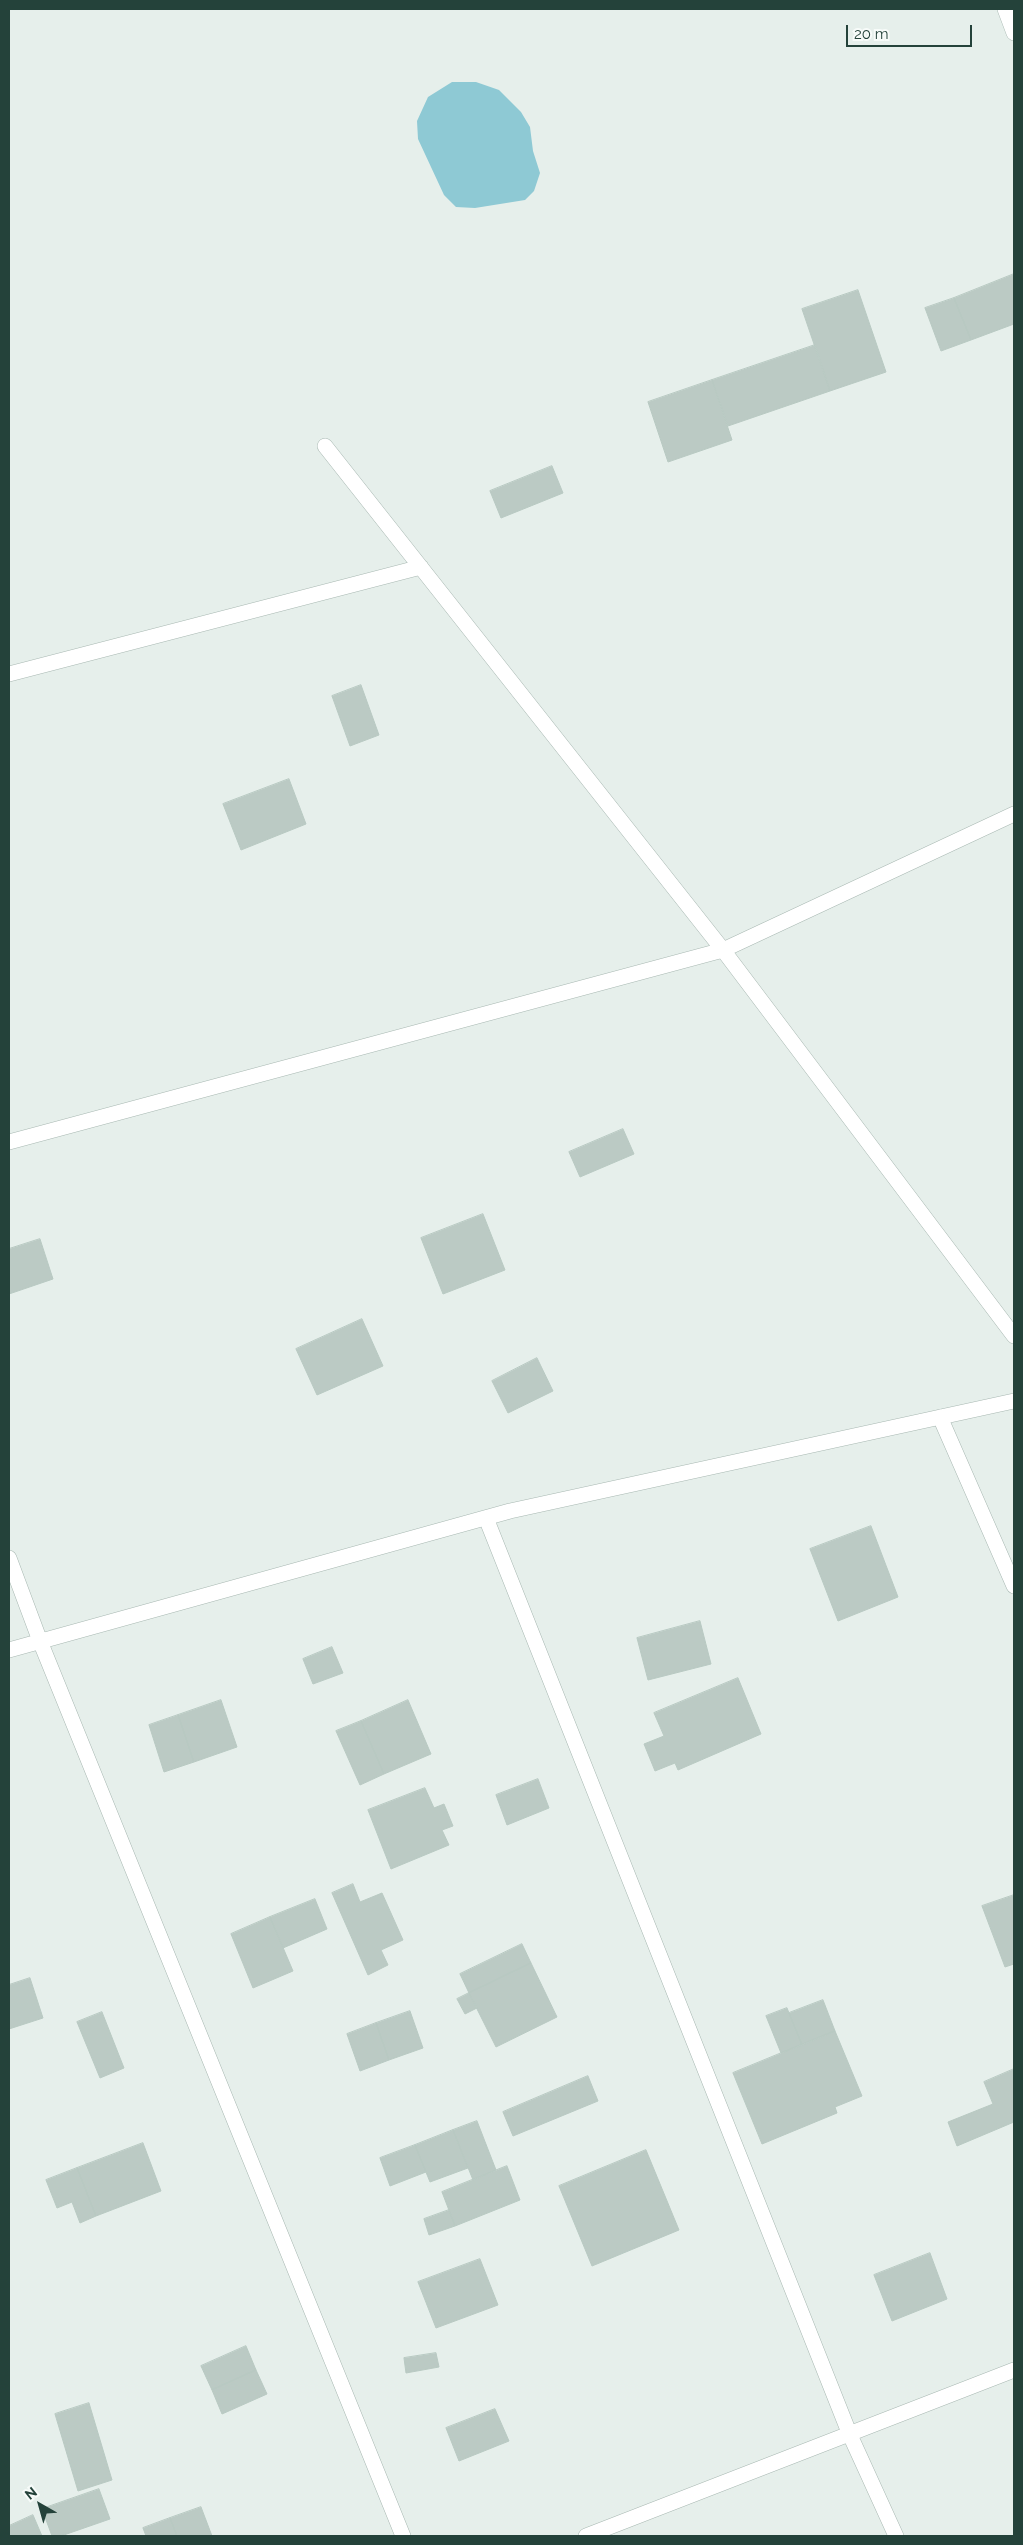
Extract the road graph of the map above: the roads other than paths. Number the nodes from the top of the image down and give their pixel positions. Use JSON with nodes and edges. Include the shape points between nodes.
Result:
{"nodes":[{"id":1,"x":1005,"y":9,"type":"edge"},
{"id":2,"x":1014,"y":33,"type":"edge"},
{"id":3,"x":325,"y":446,"type":"dead end"},
{"id":4,"x":421,"y":567,"type":"junction"},
{"id":5,"x":9,"y":674,"type":"edge"},
{"id":6,"x":1014,"y":814,"type":"edge"},
{"id":7,"x":723,"y":950,"type":"junction"},
{"id":8,"x":9,"y":1142,"type":"edge"},
{"id":9,"x":1014,"y":1336,"type":"edge"},
{"id":10,"x":1014,"y":1401,"type":"edge"},
{"id":11,"x":940,"y":1417,"type":"junction"},
{"id":12,"x":486,"y":1518,"type":"junction"},
{"id":13,"x":9,"y":1558,"type":"edge"},
{"id":14,"x":1014,"y":1586,"type":"edge"},
{"id":15,"x":40,"y":1641,"type":"junction"},
{"id":16,"x":9,"y":1650,"type":"edge"},
{"id":17,"x":1014,"y":2370,"type":"edge"},
{"id":18,"x":850,"y":2435,"type":"junction"},
{"id":19,"x":403,"y":2536,"type":"edge"},
{"id":20,"x":586,"y":2536,"type":"edge"},
{"id":21,"x":896,"y":2536,"type":"edge"}],
"edges":[{"from":1,"to":2,"type":"street"},
{"from":3,"to":4,"type":"street"},
{"from":4,"to":5,"type":"street"},
{"from":4,"to":7,"type":"street"},
{"from":6,"to":7,"type":"street"},
{"from":7,"to":8,"type":"street"},
{"from":7,"to":9,"type":"street"},
{"from":10,"to":11,"type":"street"},
{"from":11,"to":12,"type":"street"},
{"from":11,"to":14,"type":"street"},
{"from":12,"to":15,"type":"street"},
{"from":12,"to":18,"type":"street"},
{"from":13,"to":15,"type":"street"},
{"from":15,"to":16,"type":"street"},
{"from":15,"to":19,"type":"street"},
{"from":17,"to":18,"type":"street"},
{"from":18,"to":20,"type":"street"},
{"from":18,"to":21,"type":"street"}]}
